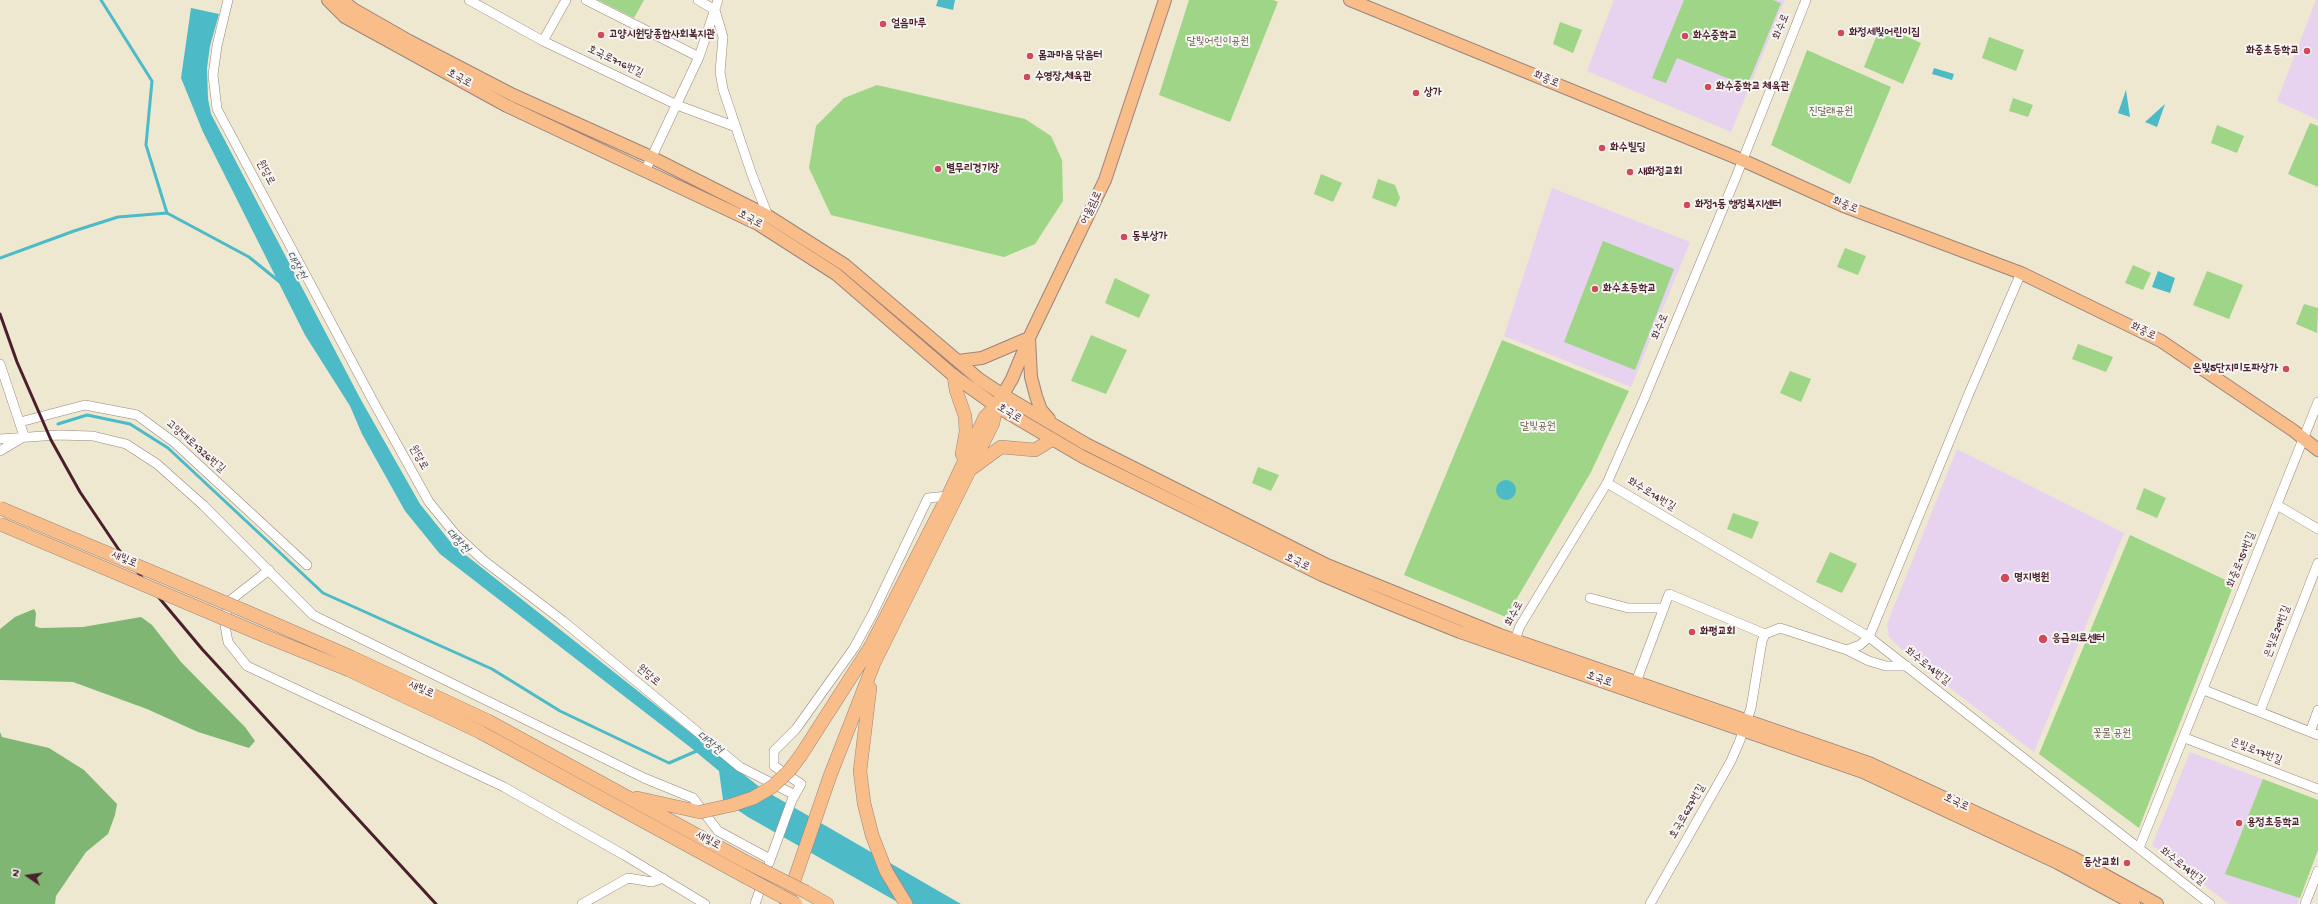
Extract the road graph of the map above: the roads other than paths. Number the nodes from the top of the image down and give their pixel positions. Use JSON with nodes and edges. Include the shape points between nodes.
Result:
{"nodes":[{"id":1,"x":228,"y":0,"type":"edge"},
{"id":2,"x":328,"y":0,"type":"edge"},
{"id":3,"x":342,"y":0,"type":"edge"},
{"id":4,"x":469,"y":0,"type":"edge"},
{"id":5,"x":566,"y":0,"type":"edge"},
{"id":6,"x":586,"y":0,"type":"edge"},
{"id":7,"x":698,"y":0,"type":"edge"},
{"id":8,"x":718,"y":0,"type":"edge"},
{"id":9,"x":1165,"y":0,"type":"edge"},
{"id":10,"x":1350,"y":0,"type":"edge"},
{"id":11,"x":1806,"y":0,"type":"edge"},
{"id":12,"x":715,"y":10,"type":"junction"},
{"id":13,"x":543,"y":41,"type":"junction"},
{"id":14,"x":699,"y":57,"type":"junction"},
{"id":15,"x":677,"y":105,"type":"junction"},
{"id":16,"x":736,"y":127,"type":"junction"},
{"id":17,"x":651,"y":157,"type":"junction"},
{"id":18,"x":1742,"y":160,"type":"junction"},
{"id":19,"x":646,"y":169,"type":"junction"},
{"id":20,"x":768,"y":216,"type":"junction"},
{"id":21,"x":2021,"y":273,"type":"junction"},
{"id":22,"x":1029,"y":338,"type":"junction"},
{"id":23,"x":958,"y":361,"type":"junction"},
{"id":24,"x":0,"y":364,"type":"edge"},
{"id":25,"x":954,"y":376,"type":"junction"},
{"id":26,"x":1002,"y":395,"type":"junction"},
{"id":27,"x":2318,"y":402,"type":"edge"},
{"id":28,"x":996,"y":406,"type":"junction"},
{"id":29,"x":20,"y":422,"type":"junction"},
{"id":30,"x":1054,"y":425,"type":"junction"},
{"id":31,"x":24,"y":436,"type":"junction"},
{"id":32,"x":0,"y":439,"type":"edge"},
{"id":33,"x":2305,"y":439,"type":"junction"},
{"id":34,"x":1051,"y":440,"type":"junction"},
{"id":35,"x":2318,"y":450,"type":"edge"},
{"id":36,"x":0,"y":451,"type":"edge"},
{"id":37,"x":967,"y":465,"type":"junction"},
{"id":38,"x":1607,"y":483,"type":"junction"},
{"id":39,"x":948,"y":496,"type":"junction"},
{"id":40,"x":2277,"y":505,"type":"junction"},
{"id":41,"x":0,"y":508,"type":"edge"},
{"id":42,"x":0,"y":524,"type":"edge"},
{"id":43,"x":2318,"y":529,"type":"edge"},
{"id":44,"x":2318,"y":563,"type":"edge"},
{"id":45,"x":307,"y":565,"type":"dead end"},
{"id":46,"x":269,"y":570,"type":"junction"},
{"id":47,"x":1590,"y":598,"type":"dead end"},
{"id":48,"x":1664,"y":608,"type":"junction"},
{"id":49,"x":890,"y":609,"type":"junction"},
{"id":50,"x":1766,"y":634,"type":"junction"},
{"id":51,"x":1869,"y":637,"type":"junction"},
{"id":52,"x":1513,"y":645,"type":"junction"},
{"id":53,"x":1847,"y":650,"type":"junction"},
{"id":54,"x":874,"y":662,"type":"junction"},
{"id":55,"x":1907,"y":666,"type":"junction"},
{"id":56,"x":1636,"y":682,"type":"junction"},
{"id":57,"x":2204,"y":690,"type":"junction"},
{"id":58,"x":2318,"y":710,"type":"edge"},
{"id":59,"x":2260,"y":711,"type":"junction"},
{"id":60,"x":1746,"y":725,"type":"junction"},
{"id":61,"x":2314,"y":734,"type":"edge"},
{"id":62,"x":2185,"y":738,"type":"junction"},
{"id":63,"x":826,"y":775,"type":"junction"},
{"id":64,"x":2318,"y":789,"type":"edge"},
{"id":65,"x":619,"y":793,"type":"junction"},
{"id":66,"x":793,"y":797,"type":"junction"},
{"id":67,"x":2139,"y":848,"type":"junction"},
{"id":68,"x":770,"y":859,"type":"junction"},
{"id":69,"x":2318,"y":871,"type":"edge"},
{"id":70,"x":792,"y":877,"type":"junction"},
{"id":71,"x":663,"y":878,"type":"junction"},
{"id":72,"x":582,"y":904,"type":"edge"},
{"id":73,"x":705,"y":904,"type":"edge"},
{"id":74,"x":755,"y":904,"type":"edge"},
{"id":75,"x":779,"y":904,"type":"edge"},
{"id":76,"x":786,"y":904,"type":"edge"},
{"id":77,"x":796,"y":904,"type":"edge"},
{"id":78,"x":827,"y":904,"type":"edge"},
{"id":79,"x":906,"y":904,"type":"edge"},
{"id":80,"x":1650,"y":904,"type":"edge"},
{"id":81,"x":2134,"y":904,"type":"edge"},
{"id":82,"x":2157,"y":904,"type":"edge"},
{"id":83,"x":2210,"y":904,"type":"edge"},
{"id":84,"x":2305,"y":904,"type":"edge"}],
"edges":[{"from":1,"to":66,"type":"street","name":"원당로","via":[[213,76],[217,109],[429,502],[456,535],[484,560],[563,621],[740,767]]},
{"from":2,"to":19,"type":"main road","name":"호국로","via":[[345,17],[507,106]]},
{"from":3,"to":17,"type":"main road","name":"호국로","via":[[409,41],[513,96]]},
{"from":4,"to":13,"type":"street","name":"호국로716번길"},
{"from":5,"to":13,"type":"street"},
{"from":6,"to":14,"type":"street"},
{"from":7,"to":12,"type":"street"},
{"from":8,"to":12,"type":"street"},
{"from":9,"to":22,"type":"main road","name":"어울림로","via":[[1106,180]]},
{"from":10,"to":18,"type":"main road","name":"화중로"},
{"from":11,"to":18,"type":"street","name":"화수로"},
{"from":12,"to":14,"type":"street"},
{"from":12,"to":16,"type":"street","via":[[723,37],[720,72]]},
{"from":13,"to":15,"type":"street","name":"호국로716번길"},
{"from":14,"to":15,"type":"street"},
{"from":15,"to":16,"type":"street","name":"호국로716번길"},
{"from":15,"to":17,"type":"street"},
{"from":16,"to":20,"type":"street"},
{"from":17,"to":19,"type":"street"},
{"from":17,"to":20,"type":"main road","name":"호국로"},
{"from":18,"to":21,"type":"main road","name":"화중로","via":[[1846,207]]},
{"from":18,"to":38,"type":"street","name":"화수로"},
{"from":19,"to":25,"type":"main road","name":"호국로","via":[[758,224],[836,274]]},
{"from":20,"to":23,"type":"main road","name":"호국로","via":[[845,265]]},
{"from":21,"to":33,"type":"main road","name":"화중로","via":[[2161,341]]},
{"from":21,"to":51,"type":"street"},
{"from":22,"to":23,"type":"main road","via":[[982,358]]},
{"from":22,"to":26,"type":"main road","name":"어울림로","via":[[1012,379]]},
{"from":22,"to":30,"type":"main road","via":[[1031,377],[1036,396],[1041,410]]},
{"from":23,"to":26,"type":"main road","name":"호국로"},
{"from":24,"to":29,"type":"street"},
{"from":25,"to":28,"type":"main road","name":"호국로"},
{"from":25,"to":37,"type":"highway","via":[[965,416],[966,432],[962,448]]},
{"from":26,"to":28,"type":"main road","name":"어울림로"},
{"from":26,"to":30,"type":"main road","name":"호국로"},
{"from":27,"to":33,"type":"street","name":"화중로151번길"},
{"from":28,"to":34,"type":"main road","name":"호국로"},
{"from":28,"to":37,"type":"highway","via":[[993,424]]},
{"from":29,"to":31,"type":"street"},
{"from":29,"to":45,"type":"street","name":"고양대로1326번길","via":[[85,405],[137,415],[175,443]]},
{"from":30,"to":52,"type":"main road","name":"호국로","via":[[1086,444],[1326,565]]},
{"from":31,"to":32,"type":"street"},
{"from":31,"to":36,"type":"street"},
{"from":31,"to":46,"type":"street","via":[[93,436],[126,444],[158,464],[204,505]]},
{"from":33,"to":35,"type":"main road","name":"화중로"},
{"from":33,"to":40,"type":"street","name":"화중로151번길"},
{"from":34,"to":37,"type":"highway","via":[[1035,450],[1001,447]]},
{"from":34,"to":52,"type":"main road","name":"호국로","via":[[1322,575],[1460,632]]},
{"from":37,"to":39,"type":"highway"},
{"from":37,"to":54,"type":"highway"},
{"from":38,"to":51,"type":"street","name":"화수로14번길"},
{"from":38,"to":52,"type":"street","name":"화수로","via":[[1520,626]]},
{"from":39,"to":49,"type":"highway"},
{"from":39,"to":66,"type":"street","via":[[928,498],[854,648],[796,729],[774,751],[774,766],[801,784]]},
{"from":40,"to":43,"type":"street"},
{"from":40,"to":57,"type":"street","name":"화중로151번길"},
{"from":41,"to":65,"type":"highway","name":"새빛로","bridge":true,"via":[[352,657],[488,721]]},
{"from":42,"to":77,"type":"highway","name":"새빛로","bridge":true,"via":[[349,670],[480,732]]},
{"from":44,"to":59,"type":"street","name":"은빛로29번길"},
{"from":46,"to":68,"type":"street","via":[[313,615],[644,778],[693,798],[718,831]]},
{"from":46,"to":71,"type":"street","via":[[232,598],[224,620],[228,642],[247,666],[504,787]]},
{"from":47,"to":48,"type":"street","via":[[1628,608]]},
{"from":48,"to":50,"type":"street","via":[[1669,594]]},
{"from":48,"to":56,"type":"street"},
{"from":49,"to":63,"type":"highway"},
{"from":49,"to":65,"type":"highway","bridge":true,"via":[[871,646],[801,756],[772,786],[753,798],[732,806],[700,812]]},
{"from":50,"to":53,"type":"street","via":[[1780,628]]},
{"from":50,"to":60,"type":"street","via":[[1762,641]]},
{"from":51,"to":53,"type":"street","via":[[1860,645]]},
{"from":51,"to":55,"type":"street","name":"화수로14번길"},
{"from":52,"to":56,"type":"main road","name":"호국로"},
{"from":52,"to":60,"type":"main road","name":"호국로"},
{"from":53,"to":55,"type":"street","via":[[1880,664]]},
{"from":54,"to":63,"type":"highway"},
{"from":54,"to":79,"type":"highway","via":[[860,771],[864,803],[872,835],[886,871]]},
{"from":55,"to":67,"type":"street","name":"화수로14번길"},
{"from":56,"to":60,"type":"main road","name":"호국로"},
{"from":57,"to":59,"type":"street"},
{"from":57,"to":62,"type":"street","name":"화중로151번길"},
{"from":58,"to":61,"type":"street"},
{"from":59,"to":61,"type":"street"},
{"from":60,"to":80,"type":"street","name":"호국로627번길","via":[[1731,761]]},
{"from":60,"to":81,"type":"main road","name":"호국로","via":[[1863,772],[2058,863]]},
{"from":60,"to":82,"type":"main road","name":"호국로","via":[[1869,763],[2072,858]]},
{"from":62,"to":64,"type":"street","name":"은빛로17번길"},
{"from":62,"to":67,"type":"street","name":"화중로151번길"},
{"from":63,"to":70,"type":"highway"},
{"from":65,"to":78,"type":"highway","name":"새빛로","bridge":true},
{"from":66,"to":68,"type":"street"},
{"from":67,"to":83,"type":"street","name":"화수로14번길"},
{"from":68,"to":74,"type":"street"},
{"from":69,"to":84,"type":"street"},
{"from":70,"to":75,"type":"highway"},
{"from":70,"to":76,"type":"highway"},
{"from":71,"to":72,"type":"street","via":[[652,882],[628,878]]},
{"from":71,"to":73,"type":"street"}]}
